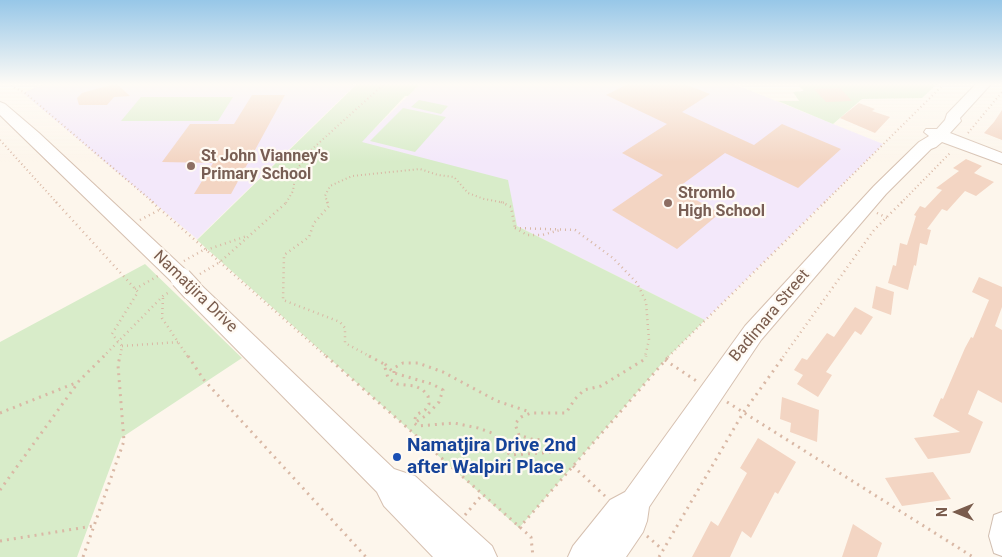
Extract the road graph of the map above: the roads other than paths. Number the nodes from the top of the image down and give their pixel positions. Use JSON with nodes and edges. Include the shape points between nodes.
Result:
{"nodes":[{"id":1,"x":3,"y":110,"type":"edge"},
{"id":2,"x":959,"y":110,"type":"edge"},
{"id":3,"x":935,"y":134,"type":"junction"},
{"id":4,"x":1002,"y":157,"type":"edge"},
{"id":5,"x":386,"y":482,"type":"junction"},
{"id":6,"x":635,"y":502,"type":"junction"},
{"id":7,"x":1002,"y":522,"type":"edge"},
{"id":8,"x":1002,"y":545,"type":"edge"},
{"id":9,"x":455,"y":557,"type":"edge"},
{"id":10,"x":481,"y":557,"type":"edge"},
{"id":11,"x":584,"y":557,"type":"edge"},
{"id":12,"x":607,"y":557,"type":"edge"}],
"edges":[{"from":1,"to":5,"type":"main road","name":"Namatjira Drive","via":[[187,284]]},
{"from":2,"to":3,"type":"main road","name":"Badimara Street","via":[[952,117],[953,121]]},
{"from":3,"to":4,"type":"main road"},
{"from":3,"to":6,"type":"main road","name":"Badimara Street","via":[[880,190],[753,333]]},
{"from":5,"to":9,"type":"main road","name":"Namatjira Drive","via":[[394,496]]},
{"from":5,"to":10,"type":"main road","name":"Namatjira Drive","via":[[405,486]]},
{"from":6,"to":11,"type":"main road","name":"Badimara Street","via":[[620,510]]},
{"from":6,"to":12,"type":"main road","name":"Badimara Street","via":[[632,521]]},
{"from":7,"to":8,"type":"street"}]}
